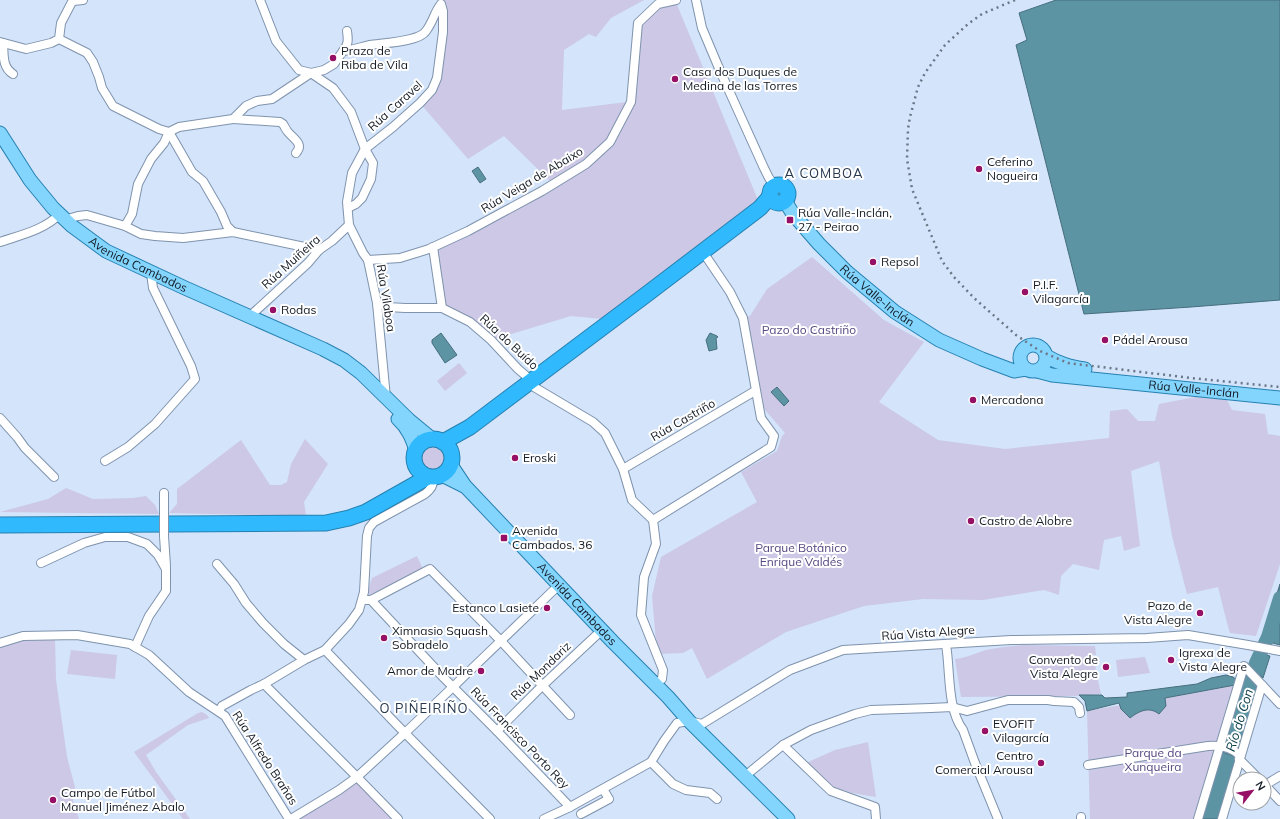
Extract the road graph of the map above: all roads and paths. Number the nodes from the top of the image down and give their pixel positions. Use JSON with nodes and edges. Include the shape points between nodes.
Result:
{"nodes":[{"id":1,"x":73,"y":0,"type":"edge"},
{"id":2,"x":83,"y":0,"type":"edge"},
{"id":3,"x":260,"y":0,"type":"edge"},
{"id":4,"x":676,"y":0,"type":"edge"},
{"id":5,"x":696,"y":0,"type":"edge"},
{"id":6,"x":347,"y":31,"type":"dead end"},
{"id":7,"x":59,"y":39,"type":"junction"},
{"id":8,"x":2,"y":42,"type":"edge"},
{"id":9,"x":343,"y":51,"type":"junction"},
{"id":10,"x":311,"y":73,"type":"junction"},
{"id":11,"x":13,"y":74,"type":"dead end"},
{"id":12,"x":233,"y":119,"type":"junction"},
{"id":13,"x":169,"y":132,"type":"junction"},
{"id":14,"x":0,"y":133,"type":"edge"},
{"id":15,"x":364,"y":149,"type":"junction"},
{"id":16,"x":296,"y":153,"type":"dead end"},
{"id":17,"x":777,"y":196,"type":"junction"},
{"id":18,"x":348,"y":208,"type":"junction"},
{"id":19,"x":64,"y":218,"type":"junction"},
{"id":20,"x":349,"y":225,"type":"junction"},
{"id":21,"x":125,"y":226,"type":"junction"},
{"id":22,"x":233,"y":232,"type":"junction"},
{"id":23,"x":0,"y":242,"type":"edge"},
{"id":24,"x":433,"y":247,"type":"junction"},
{"id":25,"x":319,"y":250,"type":"junction"},
{"id":26,"x":703,"y":252,"type":"junction"},
{"id":27,"x":368,"y":260,"type":"junction"},
{"id":28,"x":151,"y":273,"type":"junction"},
{"id":29,"x":377,"y":303,"type":"junction"},
{"id":30,"x":442,"y":308,"type":"junction"},
{"id":31,"x":249,"y":316,"type":"junction"},
{"id":32,"x":315,"y":346,"type":"junction"},
{"id":33,"x":1020,"y":356,"type":"junction"},
{"id":34,"x":1046,"y":356,"type":"junction"},
{"id":35,"x":991,"y":362,"type":"junction"},
{"id":36,"x":1031,"y":370,"type":"junction"},
{"id":37,"x":530,"y":382,"type":"junction"},
{"id":38,"x":1280,"y":390,"type":"edge"},
{"id":39,"x":755,"y":391,"type":"junction"},
{"id":40,"x":386,"y":398,"type":"junction"},
{"id":41,"x":1280,"y":398,"type":"edge"},
{"id":42,"x":0,"y":418,"type":"edge"},
{"id":43,"x":415,"y":457,"type":"junction"},
{"id":44,"x":105,"y":461,"type":"dead end"},
{"id":45,"x":440,"y":461,"type":"junction"},
{"id":46,"x":624,"y":469,"type":"junction"},
{"id":47,"x":54,"y":476,"type":"dead end"},
{"id":48,"x":164,"y":493,"type":"dead end"},
{"id":49,"x":385,"y":502,"type":"junction"},
{"id":50,"x":653,"y":520,"type":"junction"},
{"id":51,"x":0,"y":525,"type":"edge"},
{"id":52,"x":41,"y":563,"type":"dead end"},
{"id":53,"x":217,"y":564,"type":"dead end"},
{"id":54,"x":166,"y":569,"type":"junction"},
{"id":55,"x":560,"y":584,"type":"junction"},
{"id":56,"x":362,"y":600,"type":"junction"},
{"id":57,"x":371,"y":600,"type":"junction"},
{"id":58,"x":602,"y":630,"type":"junction"},
{"id":59,"x":500,"y":640,"type":"junction"},
{"id":60,"x":0,"y":643,"type":"edge"},
{"id":61,"x":946,"y":644,"type":"junction"},
{"id":62,"x":135,"y":647,"type":"junction"},
{"id":63,"x":325,"y":650,"type":"junction"},
{"id":64,"x":1278,"y":651,"type":"edge"},
{"id":65,"x":304,"y":660,"type":"junction"},
{"id":66,"x":264,"y":684,"type":"junction"},
{"id":67,"x":656,"y":684,"type":"junction"},
{"id":68,"x":543,"y":685,"type":"junction"},
{"id":69,"x":1262,"y":685,"type":"junction"},
{"id":70,"x":453,"y":686,"type":"junction"},
{"id":71,"x":1280,"y":704,"type":"edge"},
{"id":72,"x":952,"y":707,"type":"junction"},
{"id":73,"x":218,"y":710,"type":"junction"},
{"id":74,"x":1080,"y":712,"type":"dead end"},
{"id":75,"x":570,"y":714,"type":"dead end"},
{"id":76,"x":689,"y":721,"type":"junction"},
{"id":77,"x":497,"y":731,"type":"junction"},
{"id":78,"x":405,"y":733,"type":"junction"},
{"id":79,"x":783,"y":745,"type":"junction"},
{"id":80,"x":1220,"y":746,"type":"junction"},
{"id":81,"x":1240,"y":758,"type":"junction"},
{"id":82,"x":651,"y":762,"type":"junction"},
{"id":83,"x":1088,"y":765,"type":"dead end"},
{"id":84,"x":1252,"y":771,"type":"edge"},
{"id":85,"x":745,"y":776,"type":"junction"},
{"id":86,"x":357,"y":777,"type":"junction"},
{"id":87,"x":603,"y":789,"type":"junction"},
{"id":88,"x":1272,"y":792,"type":"edge"},
{"id":89,"x":718,"y":799,"type":"dead end"},
{"id":90,"x":1280,"y":801,"type":"edge"},
{"id":91,"x":570,"y":807,"type":"junction"},
{"id":92,"x":581,"y":814,"type":"dead end"},
{"id":93,"x":290,"y":819,"type":"edge"},
{"id":94,"x":398,"y":819,"type":"edge"},
{"id":95,"x":490,"y":819,"type":"edge"},
{"id":96,"x":544,"y":819,"type":"edge"},
{"id":97,"x":788,"y":819,"type":"edge"},
{"id":98,"x":876,"y":819,"type":"edge"},
{"id":99,"x":998,"y":819,"type":"edge"},
{"id":100,"x":1198,"y":819,"type":"edge"},
{"id":101,"x":1222,"y":819,"type":"edge"}],
"edges":[{"from":1,"to":2,"type":"street"},
{"from":1,"to":7,"type":"street","via":[[61,23]]},
{"from":3,"to":10,"type":"street","via":[[276,40],[299,70]]},
{"from":4,"to":24,"type":"street","name":"Rúa Veiga de Abaixo","via":[[658,4],[638,23],[631,102],[610,142],[586,164],[542,191]]},
{"from":5,"to":17,"type":"street","name":"Rúa Valle-Inclán","via":[[702,28]]},
{"from":6,"to":9,"type":"street","via":[[347,46]]},
{"from":7,"to":8,"type":"street","via":[[26,49]]},
{"from":7,"to":13,"type":"street","via":[[87,53],[113,106]]},
{"from":8,"to":11,"type":"street","via":[[6,67]]},
{"from":9,"to":10,"type":"street","via":[[334,64]]},
{"from":9,"to":15,"type":"street","name":"Rúa Caravel","via":[[401,42],[422,35],[441,4],[444,11],[443,32],[437,78],[432,90],[404,117]]},
{"from":10,"to":12,"type":"street","via":[[272,99],[246,106]]},
{"from":10,"to":15,"type":"street","via":[[333,88],[351,112]]},
{"from":12,"to":13,"type":"street"},
{"from":12,"to":16,"type":"street","via":[[280,122],[298,142],[300,146]]},
{"from":13,"to":21,"type":"street","via":[[138,184],[132,214]]},
{"from":13,"to":22,"type":"street","via":[[192,172],[203,181],[227,226]]},
{"from":14,"to":19,"type":"main road","name":"Avenida Cambados","via":[[30,180]]},
{"from":15,"to":18,"type":"street","name":"Rúa Vilaboa","via":[[352,173]]},
{"from":15,"to":18,"type":"street","via":[[373,163],[371,179],[362,198]]},
{"from":17,"to":26,"type":"highway"},
{"from":17,"to":35,"type":"main road","name":"Rúa Valle-Inclán","via":[[818,244],[894,312],[939,340]]},
{"from":18,"to":20,"type":"street","name":"Rúa Vilaboa"},
{"from":19,"to":21,"type":"street","via":[[87,215]]},
{"from":19,"to":23,"type":"street"},
{"from":19,"to":28,"type":"main road","name":"Avenida Cambados","via":[[106,251]]},
{"from":20,"to":25,"type":"street","name":"Rúa Muiñeira"},
{"from":20,"to":27,"type":"street","name":"Rúa Vilaboa"},
{"from":21,"to":22,"type":"street","via":[[141,234],[167,238]]},
{"from":22,"to":25,"type":"street"},
{"from":24,"to":27,"type":"street","name":"Rúa Veiga de Abaixo","via":[[400,258]]},
{"from":24,"to":30,"type":"street"},
{"from":25,"to":31,"type":"street","name":"Rúa Muiñeira"},
{"from":26,"to":37,"type":"highway"},
{"from":26,"to":39,"type":"street","via":[[744,318]]},
{"from":27,"to":29,"type":"street","name":"Rúa Vilaboa"},
{"from":28,"to":31,"type":"main road","name":"Avenida Cambados"},
{"from":28,"to":44,"type":"street","via":[[153,288],[195,378],[155,424],[128,447]]},
{"from":29,"to":30,"type":"street","name":"Rúa do Buído","via":[[388,307]]},
{"from":29,"to":40,"type":"street","name":"Rúa Vilaboa"},
{"from":30,"to":37,"type":"street","name":"Rúa do Buído","via":[[470,322],[491,340]]},
{"from":31,"to":32,"type":"main road","name":"Avenida Cambados"},
{"from":32,"to":40,"type":"main road","name":"Avenida Cambados","via":[[344,360]]},
{"from":32,"to":43,"type":"main road","via":[[357,378],[405,425],[410,434]]},
{"from":33,"to":34,"type":"main road","name":"Rúa Valle-Inclán","via":[[1024,348],[1032,345],[1040,347]]},
{"from":33,"to":35,"type":"main road","name":"Rúa Valle-Inclán","via":[[1006,362]]},
{"from":33,"to":36,"type":"main road","via":[[1021,363]]},
{"from":34,"to":36,"type":"main road","via":[[1043,367]]},
{"from":34,"to":38,"type":"main road","name":"Rúa Valle-Inclán","via":[[1070,367],[1100,372]]},
{"from":35,"to":36,"type":"main road","name":"Rúa Valle-Inclán","via":[[1014,371]]},
{"from":36,"to":41,"type":"main road","name":"Rúa Valle-Inclán","via":[[1052,375]]},
{"from":37,"to":45,"type":"highway","via":[[470,428]]},
{"from":37,"to":46,"type":"street","name":"Rúa do Buído","via":[[605,432]]},
{"from":39,"to":46,"type":"street","name":"Rúa Castriño"},
{"from":39,"to":50,"type":"street","via":[[761,418],[774,436],[771,447]]},
{"from":40,"to":45,"type":"main road","name":"Avenida Cambados","via":[[409,420]]},
{"from":42,"to":47,"type":"street","via":[[25,448]]},
{"from":43,"to":45,"type":"highway","via":[[420,472]]},
{"from":43,"to":45,"type":"highway","via":[[421,443]]},
{"from":43,"to":49,"type":"highway","via":[[410,474]]},
{"from":45,"to":49,"type":"highway"},
{"from":45,"to":55,"type":"main road","name":"Avenida Cambados"},
{"from":45,"to":56,"type":"street","via":[[432,487],[425,494],[374,522],[369,528]]},
{"from":46,"to":50,"type":"street","name":"Rúa do Buído","via":[[632,500]]},
{"from":48,"to":54,"type":"street","bridge":true},
{"from":49,"to":51,"type":"highway","via":[[366,512],[326,523]]},
{"from":50,"to":67,"type":"street","via":[[656,544],[644,577],[642,615],[663,670],[662,679]]},
{"from":52,"to":54,"type":"street","via":[[91,541],[105,537],[128,537],[148,544]]},
{"from":53,"to":65,"type":"street","via":[[263,623]]},
{"from":54,"to":62,"type":"street","via":[[166,591],[149,616]]},
{"from":55,"to":58,"type":"main road","name":"Avenida Cambados"},
{"from":55,"to":59,"type":"street"},
{"from":56,"to":57,"type":"street"},
{"from":56,"to":63,"type":"street","via":[[359,610],[349,624]]},
{"from":57,"to":59,"type":"street","via":[[430,569]]},
{"from":57,"to":70,"type":"street","name":"Rúa Francisco Porto Rey"},
{"from":58,"to":67,"type":"main road","name":"Avenida Cambados"},
{"from":58,"to":68,"type":"street","name":"Rúa Mondariz"},
{"from":59,"to":68,"type":"street"},
{"from":59,"to":70,"type":"street"},
{"from":60,"to":62,"type":"street","name":"Rúa Alfredo Brañas","via":[[23,636],[76,635]]},
{"from":61,"to":64,"type":"street","name":"Rúa Vista Alegre","via":[[1188,635]]},
{"from":61,"to":72,"type":"street"},
{"from":61,"to":76,"type":"street","name":"Rúa Vista Alegre","via":[[843,650],[790,670],[702,724]]},
{"from":62,"to":73,"type":"street","name":"Rúa Alfredo Brañas","via":[[149,655],[189,692]]},
{"from":63,"to":65,"type":"street"},
{"from":63,"to":78,"type":"street"},
{"from":65,"to":66,"type":"street"},
{"from":66,"to":73,"type":"street"},
{"from":66,"to":86,"type":"street"},
{"from":67,"to":76,"type":"main road","name":"Avenida Cambados"},
{"from":68,"to":75,"type":"street"},
{"from":68,"to":77,"type":"street","name":"Rúa Mondariz"},
{"from":69,"to":71,"type":"street"},
{"from":69,"to":80,"type":"street","via":[[1244,666]]},
{"from":69,"to":81,"type":"street"},
{"from":70,"to":77,"type":"street","name":"Rúa Francisco Porto Rey"},
{"from":70,"to":78,"type":"street"},
{"from":72,"to":74,"type":"street","via":[[967,711],[1008,700],[1048,700],[1074,702],[1080,707]]},
{"from":72,"to":79,"type":"street","via":[[871,710],[812,730]]},
{"from":72,"to":99,"type":"street"},
{"from":73,"to":93,"type":"street","name":"Rúa Alfredo Brañas","via":[[225,716]]},
{"from":76,"to":82,"type":"street","via":[[677,724]]},
{"from":76,"to":85,"type":"main road","name":"Avenida Cambados"},
{"from":77,"to":91,"type":"street","name":"Rúa Francisco Porto Rey"},
{"from":78,"to":86,"type":"street"},
{"from":78,"to":95,"type":"street"},
{"from":79,"to":85,"type":"street"},
{"from":79,"to":98,"type":"street","via":[[831,791],[875,806]]},
{"from":80,"to":81,"type":"street","via":[[1235,750]]},
{"from":80,"to":83,"type":"street"},
{"from":80,"to":100,"type":"street"},
{"from":81,"to":84,"type":"street"},
{"from":81,"to":101,"type":"street"},
{"from":82,"to":87,"type":"street"},
{"from":82,"to":89,"type":"street","via":[[673,784],[686,790],[710,793]]},
{"from":85,"to":97,"type":"main road","name":"Avenida Cambados"},
{"from":86,"to":93,"type":"street"},
{"from":86,"to":94,"type":"street"},
{"from":87,"to":91,"type":"street"},
{"from":87,"to":92,"type":"street","via":[[609,799]]},
{"from":88,"to":90,"type":"street"},
{"from":91,"to":96,"type":"street"}]}
